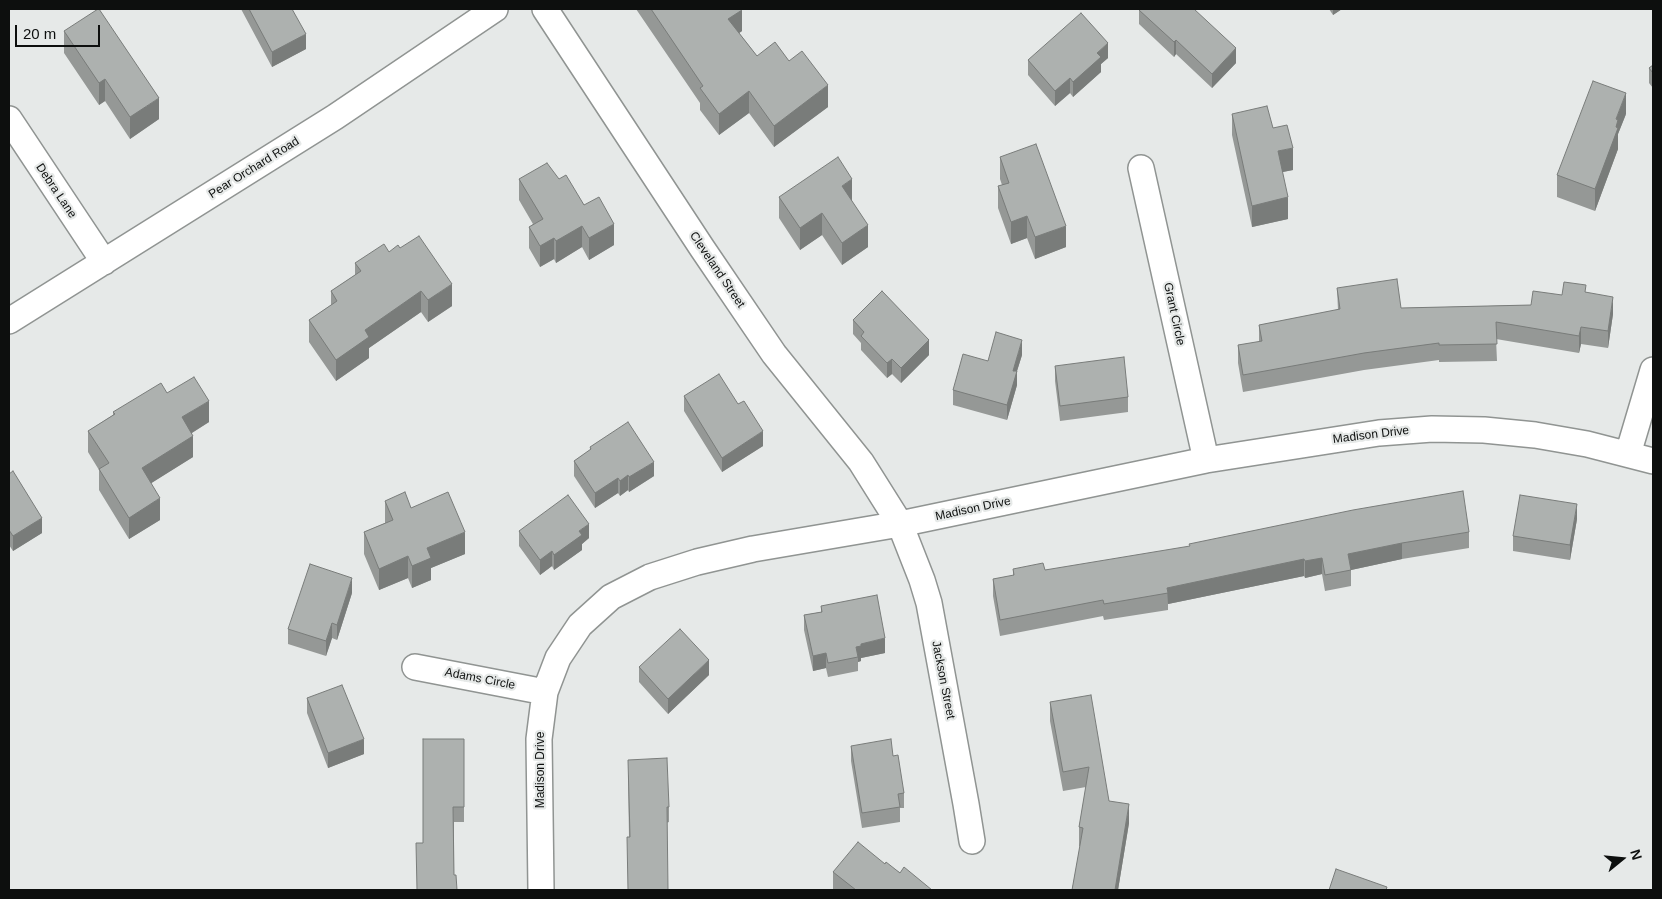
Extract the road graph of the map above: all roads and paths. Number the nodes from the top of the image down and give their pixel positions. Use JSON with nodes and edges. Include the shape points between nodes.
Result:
{"nodes":[{"id":1,"x":495,"y":9,"type":"edge"},
{"id":2,"x":545,"y":9,"type":"edge"},
{"id":3,"x":9,"y":119,"type":"edge"},
{"id":4,"x":1141,"y":168,"type":"dead end"},
{"id":5,"x":104,"y":262,"type":"junction"},
{"id":6,"x":9,"y":321,"type":"edge"},
{"id":7,"x":1653,"y":370,"type":"edge"},
{"id":8,"x":1628,"y":454,"type":"junction"},
{"id":9,"x":1206,"y":460,"type":"junction"},
{"id":10,"x":1653,"y":461,"type":"edge"},
{"id":11,"x":900,"y":524,"type":"junction"},
{"id":12,"x":415,"y":667,"type":"dead end"},
{"id":13,"x":545,"y":692,"type":"junction"},
{"id":14,"x":972,"y":841,"type":"dead end"},
{"id":15,"x":541,"y":890,"type":"edge"}],
"edges":[{"from":1,"to":5,"type":"street","name":"Pear Orchard Road","via":[[335,116]]},
{"from":2,"to":11,"type":"street","name":"Cleveland Street","via":[[774,354],[861,462]]},
{"from":3,"to":5,"type":"street","name":"Debra Lane"},
{"from":4,"to":9,"type":"street","name":"Grant Circle"},
{"from":5,"to":6,"type":"street","name":"Pear Orchard Road"},
{"from":7,"to":8,"type":"street"},
{"from":8,"to":9,"type":"street","name":"Madison Drive","via":[[1535,435],[1432,429],[1378,433]]},
{"from":8,"to":10,"type":"street","name":"Madison Drive"},
{"from":9,"to":11,"type":"street","name":"Madison Drive"},
{"from":11,"to":13,"type":"street","name":"Madison Drive","via":[[753,549],[650,577],[611,597],[580,625],[558,658]]},
{"from":11,"to":14,"type":"street","name":"Jackson Street","via":[[929,603]]},
{"from":12,"to":13,"type":"street","name":"Adams Circle"},
{"from":13,"to":15,"type":"street","name":"Madison Drive","via":[[539,739]]}]}
